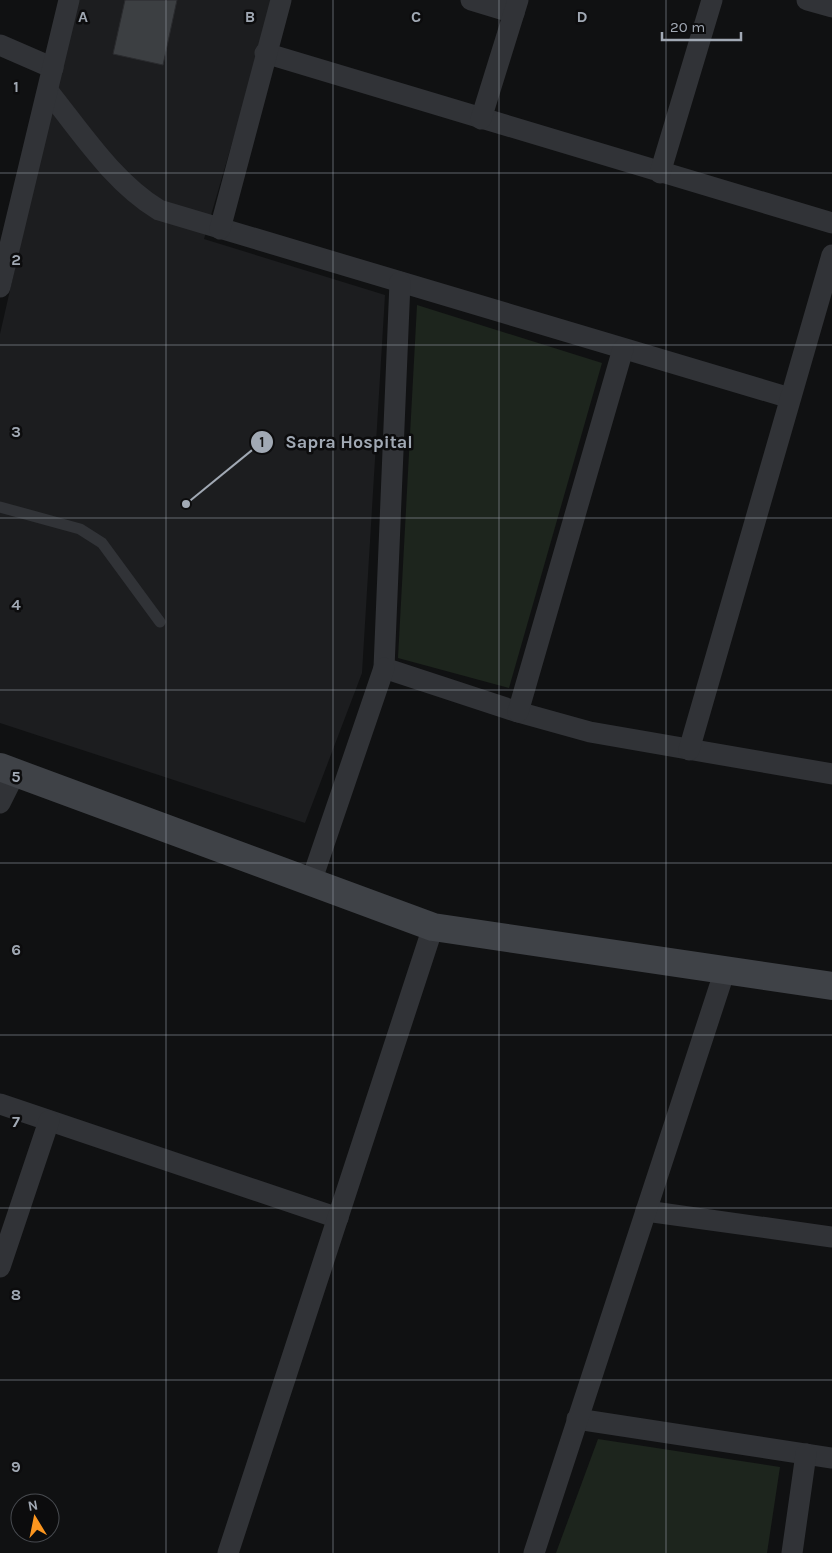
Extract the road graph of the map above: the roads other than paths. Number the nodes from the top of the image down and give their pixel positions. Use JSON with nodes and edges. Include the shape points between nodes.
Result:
{"nodes":[{"id":1,"x":69,"y":0,"type":"edge"},
{"id":2,"x":280,"y":0,"type":"edge"},
{"id":3,"x":471,"y":0,"type":"edge"},
{"id":4,"x":712,"y":0,"type":"edge"},
{"id":5,"x":807,"y":0,"type":"edge"},
{"id":6,"x":516,"y":6,"type":"edge"},
{"id":7,"x":832,"y":7,"type":"edge"},
{"id":8,"x":0,"y":45,"type":"edge"},
{"id":9,"x":265,"y":53,"type":"junction"},
{"id":10,"x":53,"y":68,"type":"junction"},
{"id":11,"x":48,"y":91,"type":"junction"},
{"id":12,"x":482,"y":119,"type":"junction"},
{"id":13,"x":660,"y":173,"type":"junction"},
{"id":14,"x":832,"y":223,"type":"edge"},
{"id":15,"x":220,"y":229,"type":"junction"},
{"id":16,"x":832,"y":255,"type":"edge"},
{"id":17,"x":400,"y":282,"type":"junction"},
{"id":18,"x":0,"y":287,"type":"edge"},
{"id":19,"x":623,"y":349,"type":"junction"},
{"id":20,"x":790,"y":398,"type":"junction"},
{"id":21,"x":0,"y":507,"type":"edge"},
{"id":22,"x":160,"y":622,"type":"dead end"},
{"id":23,"x":384,"y":668,"type":"junction"},
{"id":24,"x":518,"y":712,"type":"junction"},
{"id":25,"x":689,"y":750,"type":"junction"},
{"id":26,"x":7,"y":770,"type":"edge"},
{"id":27,"x":832,"y":774,"type":"edge"},
{"id":28,"x":0,"y":803,"type":"edge"},
{"id":29,"x":311,"y":882,"type":"junction"},
{"id":30,"x":433,"y":927,"type":"junction"},
{"id":31,"x":725,"y":970,"type":"junction"},
{"id":32,"x":832,"y":986,"type":"edge"},
{"id":33,"x":0,"y":1104,"type":"edge"},
{"id":34,"x":48,"y":1121,"type":"junction"},
{"id":35,"x":646,"y":1211,"type":"junction"},
{"id":36,"x":338,"y":1218,"type":"junction"},
{"id":37,"x":832,"y":1237,"type":"edge"},
{"id":38,"x":0,"y":1268,"type":"edge"},
{"id":39,"x":577,"y":1419,"type":"junction"},
{"id":40,"x":806,"y":1454,"type":"junction"},
{"id":41,"x":832,"y":1458,"type":"edge"},
{"id":42,"x":228,"y":1553,"type":"edge"},
{"id":43,"x":534,"y":1553,"type":"edge"},
{"id":44,"x":792,"y":1553,"type":"edge"}],
"edges":[{"from":1,"to":10,"type":"street"},
{"from":2,"to":9,"type":"street"},
{"from":3,"to":6,"type":"street"},
{"from":4,"to":13,"type":"street"},
{"from":5,"to":7,"type":"street"},
{"from":6,"to":12,"type":"street"},
{"from":8,"to":10,"type":"street"},
{"from":9,"to":12,"type":"street"},
{"from":9,"to":15,"type":"street"},
{"from":10,"to":11,"type":"street"},
{"from":11,"to":15,"type":"street","via":[[138,197],[159,210]]},
{"from":11,"to":18,"type":"street"},
{"from":12,"to":13,"type":"street"},
{"from":13,"to":14,"type":"street"},
{"from":15,"to":17,"type":"street"},
{"from":16,"to":20,"type":"street"},
{"from":17,"to":19,"type":"street"},
{"from":17,"to":23,"type":"street"},
{"from":19,"to":20,"type":"street"},
{"from":19,"to":24,"type":"street"},
{"from":20,"to":25,"type":"street"},
{"from":21,"to":22,"type":"lane","via":[[80,530],[102,543]]},
{"from":23,"to":24,"type":"street"},
{"from":23,"to":29,"type":"street"},
{"from":24,"to":25,"type":"street","via":[[590,732]]},
{"from":25,"to":27,"type":"street"},
{"from":26,"to":28,"type":"street"},
{"from":26,"to":29,"type":"street"},
{"from":29,"to":30,"type":"street"},
{"from":30,"to":31,"type":"street"},
{"from":30,"to":36,"type":"street"},
{"from":31,"to":32,"type":"street"},
{"from":31,"to":35,"type":"street"},
{"from":33,"to":34,"type":"street"},
{"from":34,"to":36,"type":"street"},
{"from":34,"to":38,"type":"street"},
{"from":35,"to":37,"type":"street"},
{"from":35,"to":39,"type":"street"},
{"from":36,"to":42,"type":"street"},
{"from":39,"to":40,"type":"street"},
{"from":39,"to":43,"type":"street"},
{"from":40,"to":41,"type":"street"},
{"from":40,"to":44,"type":"street"}]}
